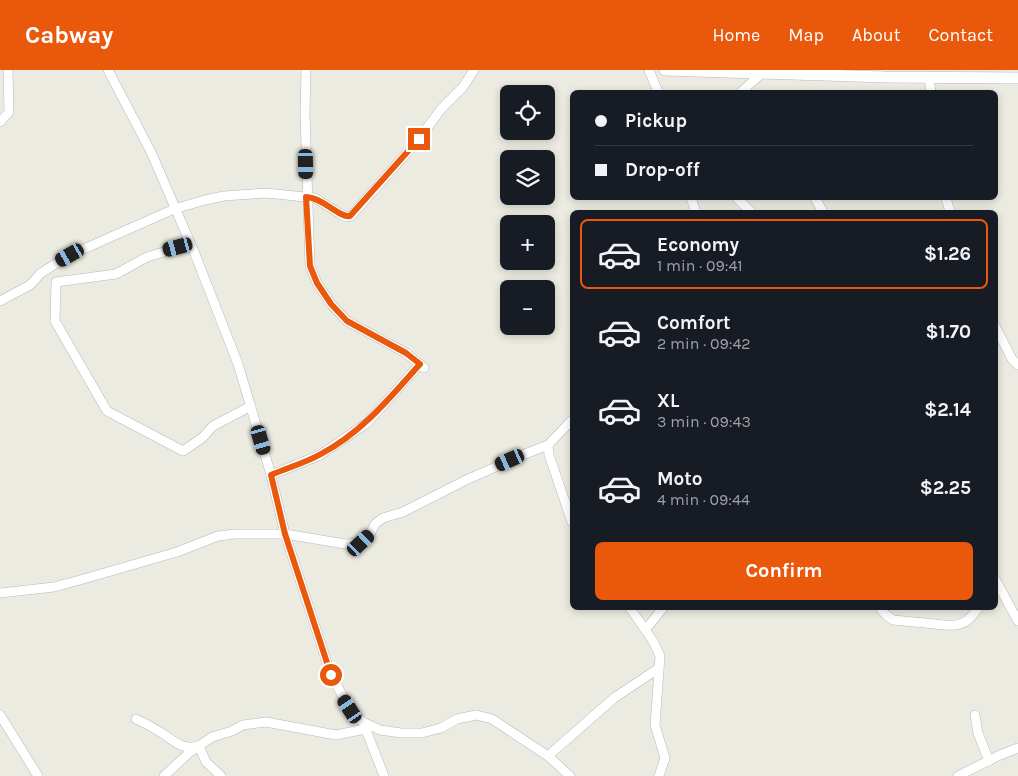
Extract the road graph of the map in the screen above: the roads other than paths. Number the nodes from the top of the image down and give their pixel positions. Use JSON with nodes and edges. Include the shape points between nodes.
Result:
{"nodes":[{"id":1,"x":8,"y":70,"type":"edge"},
{"id":2,"x":108,"y":70,"type":"edge"},
{"id":3,"x":306,"y":70,"type":"edge"},
{"id":4,"x":474,"y":70,"type":"edge"},
{"id":5,"x":649,"y":70,"type":"edge"},
{"id":6,"x":665,"y":70,"type":"edge"},
{"id":7,"x":793,"y":72,"type":"edge"},
{"id":8,"x":762,"y":73,"type":"junction"},
{"id":9,"x":929,"y":78,"type":"junction"},
{"id":10,"x":1018,"y":78,"type":"edge"},
{"id":11,"x":657,"y":90,"type":"edge"},
{"id":12,"x":742,"y":90,"type":"edge"},
{"id":13,"x":931,"y":90,"type":"edge"},
{"id":14,"x":0,"y":122,"type":"edge"},
{"id":15,"x":306,"y":197,"type":"junction"},
{"id":16,"x":740,"y":200,"type":"edge"},
{"id":17,"x":174,"y":208,"type":"junction"},
{"id":18,"x":749,"y":210,"type":"edge"},
{"id":19,"x":190,"y":244,"type":"junction"},
{"id":20,"x":0,"y":302,"type":"edge"},
{"id":21,"x":998,"y":332,"type":"edge"},
{"id":22,"x":1018,"y":365,"type":"edge"},
{"id":23,"x":251,"y":406,"type":"junction"},
{"id":24,"x":570,"y":422,"type":"edge"},
{"id":25,"x":548,"y":445,"type":"junction"},
{"id":26,"x":271,"y":475,"type":"junction"},
{"id":27,"x":570,"y":516,"type":"edge"},
{"id":28,"x":285,"y":534,"type":"junction"},
{"id":29,"x":998,"y":584,"type":"edge"},
{"id":30,"x":0,"y":593,"type":"edge"},
{"id":31,"x":632,"y":610,"type":"edge"},
{"id":32,"x":661,"y":610,"type":"edge"},
{"id":33,"x":882,"y":610,"type":"edge"},
{"id":34,"x":977,"y":610,"type":"edge"},
{"id":35,"x":1018,"y":620,"type":"edge"},
{"id":36,"x":646,"y":629,"type":"junction"},
{"id":37,"x":659,"y":668,"type":"junction"},
{"id":38,"x":0,"y":715,"type":"edge"},
{"id":39,"x":975,"y":715,"type":"dead end"},
{"id":40,"x":136,"y":719,"type":"dead end"},
{"id":41,"x":364,"y":725,"type":"junction"},
{"id":42,"x":199,"y":746,"type":"junction"},
{"id":43,"x":1018,"y":748,"type":"edge"},
{"id":44,"x":548,"y":756,"type":"junction"},
{"id":45,"x":989,"y":760,"type":"junction"},
{"id":46,"x":38,"y":776,"type":"edge"},
{"id":47,"x":164,"y":776,"type":"edge"},
{"id":48,"x":221,"y":776,"type":"edge"},
{"id":49,"x":384,"y":776,"type":"edge"},
{"id":50,"x":570,"y":776,"type":"edge"},
{"id":51,"x":659,"y":776,"type":"edge"},
{"id":52,"x":958,"y":776,"type":"edge"}],
"edges":[{"from":1,"to":14,"type":"street","via":[[9,112]]},
{"from":2,"to":17,"type":"street","via":[[151,152]]},
{"from":3,"to":15,"type":"street"},
{"from":4,"to":15,"type":"street","via":[[419,139],[350,216],[338,213],[315,198]]},
{"from":5,"to":11,"type":"street"},
{"from":6,"to":8,"type":"street"},
{"from":7,"to":8,"type":"street"},
{"from":7,"to":9,"type":"street"},
{"from":8,"to":12,"type":"street"},
{"from":9,"to":10,"type":"street"},
{"from":9,"to":13,"type":"street"},
{"from":15,"to":17,"type":"street","via":[[266,193],[224,196]]},
{"from":15,"to":26,"type":"street","via":[[310,266],[331,304],[347,321],[406,353],[422,366],[356,430],[320,455]]},
{"from":16,"to":18,"type":"street"},
{"from":17,"to":19,"type":"street"},
{"from":17,"to":20,"type":"street","via":[[70,255],[41,273],[30,285]]},
{"from":19,"to":23,"type":"street","via":[[238,364]]},
{"from":19,"to":23,"type":"street","via":[[146,257],[116,274],[56,282],[55,321],[107,411],[183,451],[213,426]]},
{"from":21,"to":22,"type":"street"},
{"from":23,"to":26,"type":"street"},
{"from":24,"to":25,"type":"street"},
{"from":25,"to":27,"type":"street"},
{"from":25,"to":28,"type":"street","via":[[403,512],[383,518],[361,543],[345,544]]},
{"from":26,"to":28,"type":"street"},
{"from":28,"to":30,"type":"street","via":[[218,536],[177,552],[54,587]]},
{"from":28,"to":41,"type":"street","via":[[331,675],[350,709]]},
{"from":29,"to":35,"type":"street"},
{"from":31,"to":36,"type":"street"},
{"from":32,"to":36,"type":"street"},
{"from":33,"to":34,"type":"street","via":[[893,620],[945,627],[956,626],[972,617]]},
{"from":36,"to":37,"type":"street","via":[[660,656]]},
{"from":37,"to":44,"type":"street","via":[[614,698]]},
{"from":37,"to":51,"type":"street","via":[[655,725],[664,758]]},
{"from":38,"to":46,"type":"street"},
{"from":39,"to":45,"type":"street"},
{"from":40,"to":42,"type":"street","via":[[176,744],[192,748]]},
{"from":41,"to":42,"type":"street","via":[[336,735],[266,722],[243,725],[212,737]]},
{"from":41,"to":44,"type":"street","via":[[391,733],[422,733],[476,715],[492,719]]},
{"from":41,"to":49,"type":"street"},
{"from":42,"to":47,"type":"street"},
{"from":42,"to":48,"type":"street","via":[[206,762]]},
{"from":43,"to":45,"type":"street"},
{"from":44,"to":50,"type":"street"},
{"from":45,"to":52,"type":"street"}]}
